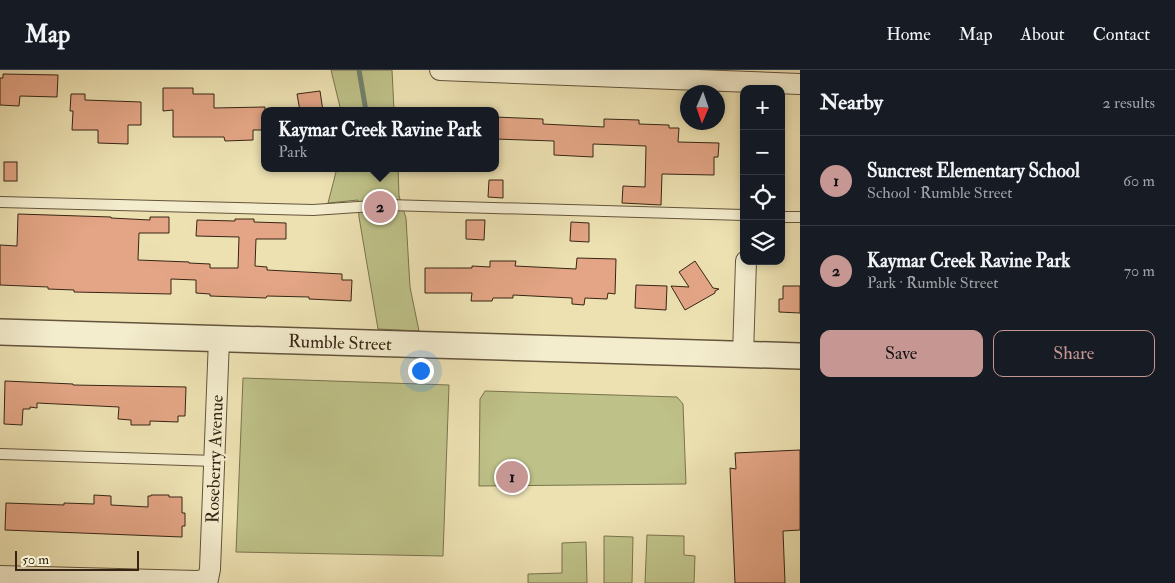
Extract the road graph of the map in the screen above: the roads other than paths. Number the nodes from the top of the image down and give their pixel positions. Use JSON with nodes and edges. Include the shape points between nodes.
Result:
{"nodes":[{"id":1,"x":440,"y":70,"type":"edge"},
{"id":2,"x":502,"y":71,"type":"edge"},
{"id":3,"x":800,"y":84,"type":"edge"},
{"id":4,"x":751,"y":85,"type":"edge"},
{"id":5,"x":0,"y":202,"type":"edge"},
{"id":6,"x":740,"y":215,"type":"edge"},
{"id":7,"x":785,"y":217,"type":"edge"},
{"id":8,"x":800,"y":217,"type":"edge"},
{"id":9,"x":746,"y":265,"type":"edge"},
{"id":10,"x":0,"y":332,"type":"edge"},
{"id":11,"x":219,"y":339,"type":"junction"},
{"id":12,"x":743,"y":354,"type":"junction"},
{"id":13,"x":800,"y":356,"type":"edge"},
{"id":14,"x":0,"y":454,"type":"edge"},
{"id":15,"x":215,"y":461,"type":"junction"},
{"id":16,"x":0,"y":576,"type":"edge"}],
"edges":[{"from":1,"to":2,"type":"street"},
{"from":2,"to":4,"type":"street"},
{"from":3,"to":4,"type":"street"},
{"from":5,"to":6,"type":"lane","via":[[313,210],[388,205]]},
{"from":7,"to":8,"type":"lane"},
{"from":9,"to":12,"type":"street"},
{"from":10,"to":11,"type":"street","name":"Rumble Street"},
{"from":11,"to":12,"type":"street","name":"Rumble Street"},
{"from":11,"to":15,"type":"street","name":"Roseberry Avenue"},
{"from":12,"to":13,"type":"street","name":"Rumble Street"},
{"from":14,"to":15,"type":"lane"},
{"from":15,"to":16,"type":"street","name":"Roseberry Avenue","via":[[208,579]]}]}
